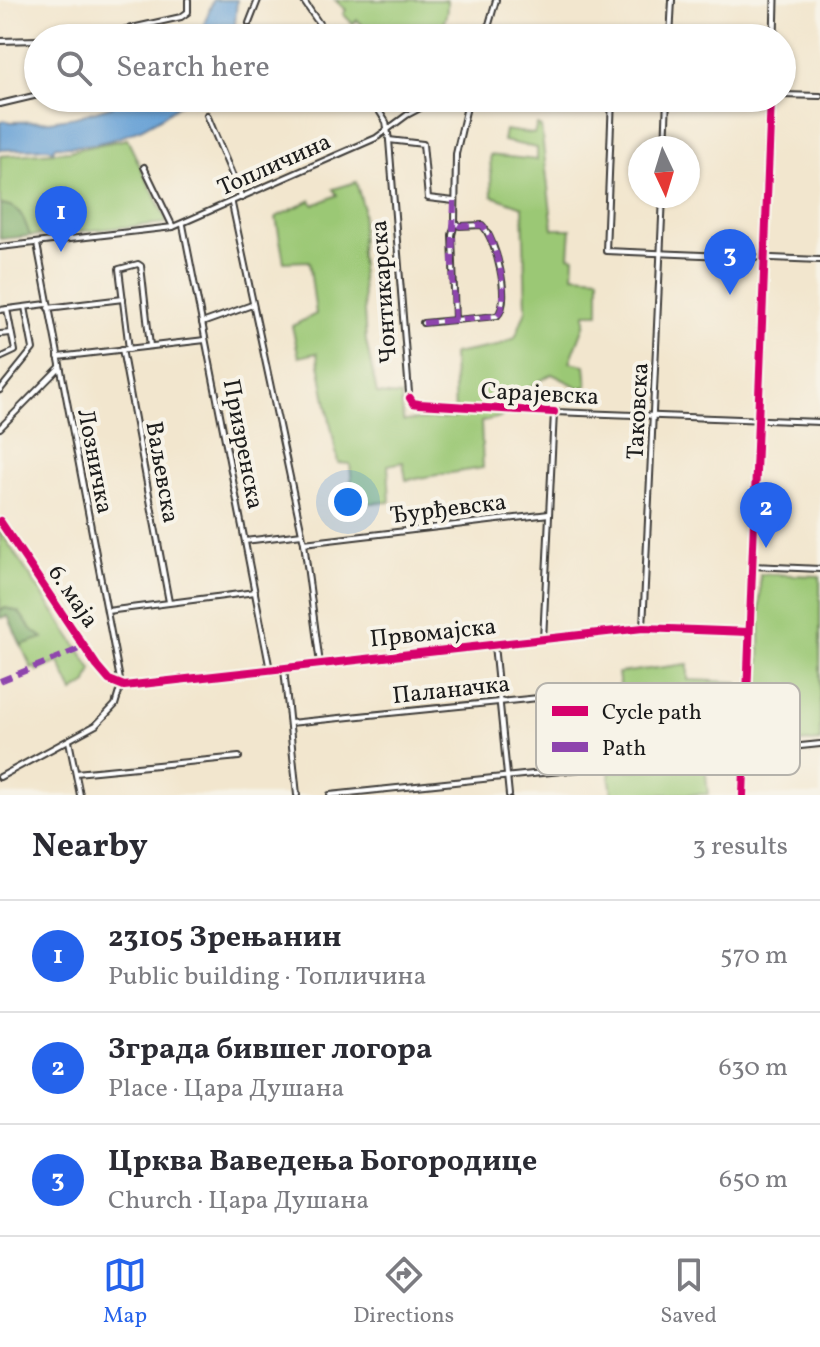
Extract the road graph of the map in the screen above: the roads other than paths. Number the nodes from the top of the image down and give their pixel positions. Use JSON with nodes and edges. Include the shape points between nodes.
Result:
{"nodes":[{"id":1,"x":188,"y":0,"type":"edge"},
{"id":2,"x":258,"y":0,"type":"edge"},
{"id":3,"x":303,"y":0,"type":"edge"},
{"id":4,"x":496,"y":0,"type":"edge"},
{"id":5,"x":672,"y":0,"type":"edge"},
{"id":6,"x":775,"y":0,"type":"edge"},
{"id":7,"x":249,"y":23,"type":"dead end"},
{"id":8,"x":150,"y":24,"type":"edge"},
{"id":9,"x":319,"y":24,"type":"edge"},
{"id":10,"x":489,"y":24,"type":"edge"},
{"id":11,"x":671,"y":24,"type":"edge"},
{"id":12,"x":774,"y":24,"type":"edge"},
{"id":13,"x":24,"y":40,"type":"edge"},
{"id":14,"x":0,"y":41,"type":"edge"},
{"id":15,"x":796,"y":95,"type":"edge"},
{"id":16,"x":820,"y":96,"type":"edge"},
{"id":17,"x":24,"y":98,"type":"edge"},
{"id":18,"x":0,"y":104,"type":"edge"},
{"id":19,"x":381,"y":112,"type":"edge"},
{"id":20,"x":413,"y":112,"type":"edge"},
{"id":21,"x":466,"y":112,"type":"edge"},
{"id":22,"x":611,"y":112,"type":"edge"},
{"id":23,"x":666,"y":112,"type":"edge"},
{"id":24,"x":770,"y":112,"type":"edge"},
{"id":25,"x":207,"y":115,"type":"dead end"},
{"id":26,"x":388,"y":131,"type":"junction"},
{"id":27,"x":665,"y":136,"type":"edge"},
{"id":28,"x":389,"y":140,"type":"junction"},
{"id":29,"x":144,"y":167,"type":"dead end"},
{"id":30,"x":242,"y":198,"type":"junction"},
{"id":31,"x":454,"y":201,"type":"junction"},
{"id":32,"x":231,"y":202,"type":"junction"},
{"id":33,"x":663,"y":208,"type":"edge"},
{"id":34,"x":455,"y":223,"type":"junction"},
{"id":35,"x":182,"y":224,"type":"junction"},
{"id":36,"x":173,"y":227,"type":"junction"},
{"id":37,"x":37,"y":244,"type":"junction"},
{"id":38,"x":0,"y":247,"type":"edge"},
{"id":39,"x":662,"y":253,"type":"junction"},
{"id":40,"x":764,"y":258,"type":"junction"},
{"id":41,"x":820,"y":260,"type":"edge"},
{"id":42,"x":123,"y":299,"type":"junction"},
{"id":43,"x":252,"y":305,"type":"junction"},
{"id":44,"x":48,"y":306,"type":"junction"},
{"id":45,"x":25,"y":307,"type":"junction"},
{"id":46,"x":7,"y":309,"type":"junction"},
{"id":47,"x":0,"y":310,"type":"edge"},
{"id":48,"x":455,"y":320,"type":"junction"},
{"id":49,"x":202,"y":323,"type":"junction"},
{"id":50,"x":423,"y":323,"type":"dead end"},
{"id":51,"x":11,"y":333,"type":"junction"},
{"id":52,"x":0,"y":334,"type":"edge"},
{"id":53,"x":205,"y":340,"type":"junction"},
{"id":54,"x":150,"y":346,"type":"junction"},
{"id":55,"x":122,"y":349,"type":"junction"},
{"id":56,"x":129,"y":349,"type":"junction"},
{"id":57,"x":14,"y":353,"type":"junction"},
{"id":58,"x":58,"y":357,"type":"junction"},
{"id":59,"x":0,"y":358,"type":"edge"},
{"id":60,"x":25,"y":361,"type":"junction"},
{"id":61,"x":60,"y":367,"type":"junction"},
{"id":62,"x":0,"y":390,"type":"edge"},
{"id":63,"x":450,"y":406,"type":"joint"},
{"id":64,"x":554,"y":412,"type":"junction"},
{"id":65,"x":655,"y":416,"type":"junction"},
{"id":66,"x":758,"y":419,"type":"junction"},
{"id":67,"x":820,"y":422,"type":"edge"},
{"id":68,"x":0,"y":428,"type":"edge"},
{"id":69,"x":549,"y":514,"type":"junction"},
{"id":70,"x":0,"y":521,"type":"edge"},
{"id":71,"x":302,"y":534,"type":"junction"},
{"id":72,"x":245,"y":541,"type":"junction"},
{"id":73,"x":304,"y":543,"type":"junction"},
{"id":74,"x":752,"y":566,"type":"junction"},
{"id":75,"x":820,"y":569,"type":"edge"},
{"id":76,"x":255,"y":592,"type":"junction"},
{"id":77,"x":169,"y":602,"type":"junction"},
{"id":78,"x":107,"y":611,"type":"junction"},
{"id":79,"x":643,"y":628,"type":"junction"},
{"id":80,"x":749,"y":632,"type":"junction"},
{"id":81,"x":543,"y":640,"type":"junction"},
{"id":82,"x":494,"y":645,"type":"junction"},
{"id":83,"x":320,"y":664,"type":"junction"},
{"id":84,"x":284,"y":669,"type":"junction"},
{"id":85,"x":270,"y":670,"type":"junction"},
{"id":86,"x":747,"y":683,"type":"edge"},
{"id":87,"x":121,"y":685,"type":"junction"},
{"id":88,"x":536,"y":698,"type":"edge"},
{"id":89,"x":499,"y":702,"type":"junction"},
{"id":90,"x":290,"y":723,"type":"junction"},
{"id":91,"x":69,"y":741,"type":"junction"},
{"id":92,"x":820,"y":744,"type":"edge"},
{"id":93,"x":800,"y":746,"type":"edge"},
{"id":94,"x":239,"y":757,"type":"dead end"},
{"id":95,"x":76,"y":773,"type":"junction"},
{"id":96,"x":536,"y":773,"type":"edge"},
{"id":97,"x":744,"y":775,"type":"edge"},
{"id":98,"x":507,"y":776,"type":"junction"},
{"id":99,"x":0,"y":777,"type":"edge"},
{"id":100,"x":80,"y":795,"type":"edge"},
{"id":101,"x":297,"y":795,"type":"edge"},
{"id":102,"x":330,"y":795,"type":"edge"},
{"id":103,"x":509,"y":795,"type":"edge"},
{"id":104,"x":743,"y":795,"type":"edge"}],
"edges":[{"from":1,"to":8,"type":"street","via":[[188,12],[181,17]]},
{"from":2,"to":7,"type":"street"},
{"from":3,"to":9,"type":"street"},
{"from":4,"to":10,"type":"street"},
{"from":5,"to":11,"type":"street"},
{"from":6,"to":12,"type":"street"},
{"from":13,"to":14,"type":"street"},
{"from":15,"to":16,"type":"street"},
{"from":17,"to":18,"type":"street"},
{"from":19,"to":26,"type":"street"},
{"from":20,"to":26,"type":"street","name":"Топличина"},
{"from":21,"to":31,"type":"street","via":[[456,154]]},
{"from":22,"to":39,"type":"street","via":[[606,251]]},
{"from":23,"to":27,"type":"street"},
{"from":24,"to":40,"type":"street"},
{"from":25,"to":30,"type":"street"},
{"from":26,"to":28,"type":"street","name":"Чонтикарска"},
{"from":26,"to":30,"type":"street","name":"Топличина"},
{"from":28,"to":31,"type":"street","via":[[423,144],[428,198]]},
{"from":28,"to":63,"type":"street","name":"Чонтикарска","via":[[410,398],[416,404]]},
{"from":29,"to":36,"type":"street"},
{"from":30,"to":32,"type":"street","name":"Топличина"},
{"from":31,"to":34,"type":"street"},
{"from":32,"to":35,"type":"street","name":"Топличина"},
{"from":32,"to":43,"type":"street"},
{"from":33,"to":39,"type":"street","name":"Таковска"},
{"from":34,"to":48,"type":"street"},
{"from":34,"to":48,"type":"street","via":[[477,224],[488,232],[499,258],[503,308],[493,317]]},
{"from":35,"to":36,"type":"street","name":"Топличина"},
{"from":35,"to":49,"type":"street","name":"Призренска"},
{"from":36,"to":37,"type":"street","name":"Топличина"},
{"from":37,"to":38,"type":"street","name":"Топличина"},
{"from":37,"to":44,"type":"street","name":"Лозничка"},
{"from":39,"to":40,"type":"street"},
{"from":39,"to":65,"type":"street","name":"Таковска"},
{"from":40,"to":41,"type":"street"},
{"from":40,"to":66,"type":"street"},
{"from":42,"to":44,"type":"street"},
{"from":42,"to":54,"type":"street","via":[[119,269],[138,264]]},
{"from":42,"to":56,"type":"street"},
{"from":43,"to":49,"type":"street"},
{"from":43,"to":71,"type":"street"},
{"from":44,"to":45,"type":"street"},
{"from":44,"to":58,"type":"street","name":"Лозничка"},
{"from":45,"to":46,"type":"street"},
{"from":45,"to":60,"type":"street","via":[[33,349]]},
{"from":46,"to":47,"type":"street"},
{"from":46,"to":51,"type":"street"},
{"from":48,"to":50,"type":"street"},
{"from":49,"to":53,"type":"street","name":"Призренска"},
{"from":51,"to":52,"type":"street"},
{"from":51,"to":57,"type":"street"},
{"from":53,"to":54,"type":"street"},
{"from":53,"to":72,"type":"street","name":"Призренска"},
{"from":54,"to":56,"type":"street"},
{"from":55,"to":56,"type":"street"},
{"from":55,"to":58,"type":"street"},
{"from":55,"to":77,"type":"street","name":"Ваљевска"},
{"from":57,"to":59,"type":"street"},
{"from":57,"to":60,"type":"street"},
{"from":58,"to":61,"type":"street","name":"Лозничка"},
{"from":60,"to":62,"type":"street"},
{"from":61,"to":68,"type":"street"},
{"from":61,"to":78,"type":"street","name":"Лозничка"},
{"from":63,"to":64,"type":"street","name":"Сарајевска"},
{"from":64,"to":65,"type":"street","name":"Сарајевска"},
{"from":64,"to":69,"type":"street"},
{"from":65,"to":66,"type":"street","name":"Сарајевска"},
{"from":65,"to":79,"type":"street","name":"Таковска"},
{"from":66,"to":67,"type":"street","name":"Сарајевска"},
{"from":66,"to":74,"type":"street"},
{"from":69,"to":73,"type":"street","name":"Ђурђевска"},
{"from":69,"to":81,"type":"street"},
{"from":70,"to":87,"type":"street","name":"6. маја","via":[[97,666]]},
{"from":71,"to":72,"type":"street"},
{"from":71,"to":73,"type":"street"},
{"from":72,"to":76,"type":"street","name":"Призренска"},
{"from":73,"to":83,"type":"street"},
{"from":74,"to":75,"type":"street"},
{"from":74,"to":80,"type":"street"},
{"from":76,"to":77,"type":"street"},
{"from":76,"to":85,"type":"street","name":"Призренска"},
{"from":77,"to":78,"type":"street"},
{"from":78,"to":87,"type":"street","name":"Лозничка"},
{"from":79,"to":80,"type":"street","name":"Првомајска"},
{"from":79,"to":81,"type":"street","name":"Првомајска"},
{"from":80,"to":86,"type":"street"},
{"from":81,"to":82,"type":"street","name":"Првомајска"},
{"from":82,"to":83,"type":"street","name":"Првомајска"},
{"from":82,"to":89,"type":"street"},
{"from":83,"to":84,"type":"street","name":"Првомајска"},
{"from":84,"to":85,"type":"street","name":"Првомајска"},
{"from":84,"to":90,"type":"street"},
{"from":85,"to":87,"type":"street","name":"Првомајска"},
{"from":87,"to":91,"type":"street","via":[[109,713]]},
{"from":88,"to":89,"type":"street","name":"Паланачка"},
{"from":89,"to":90,"type":"street","name":"Паланачка"},
{"from":89,"to":98,"type":"street"},
{"from":90,"to":101,"type":"street"},
{"from":91,"to":95,"type":"street"},
{"from":91,"to":99,"type":"street"},
{"from":92,"to":93,"type":"street"},
{"from":94,"to":95,"type":"street"},
{"from":95,"to":100,"type":"street"},
{"from":96,"to":98,"type":"street"},
{"from":97,"to":104,"type":"street"},
{"from":98,"to":102,"type":"street"},
{"from":98,"to":103,"type":"street"}]}
